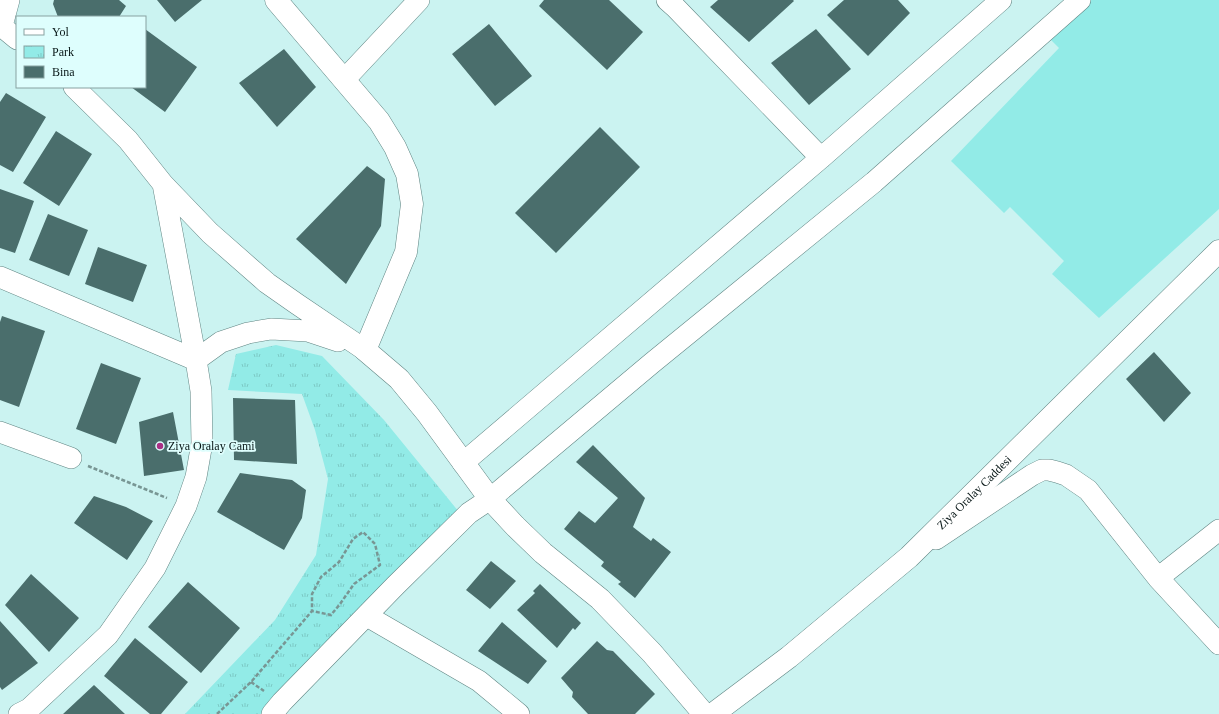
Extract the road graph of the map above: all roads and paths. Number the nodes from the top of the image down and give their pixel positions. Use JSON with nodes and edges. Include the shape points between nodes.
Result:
{"nodes":[{"id":1,"x":9,"y":0,"type":"edge"},
{"id":2,"x":276,"y":0,"type":"edge"},
{"id":3,"x":418,"y":0,"type":"edge"},
{"id":4,"x":1001,"y":0,"type":"edge"},
{"id":5,"x":1080,"y":0,"type":"edge"},
{"id":6,"x":675,"y":3,"type":"edge"},
{"id":7,"x":6,"y":30,"type":"edge"},
{"id":8,"x":344,"y":80,"type":"junction"},
{"id":9,"x":75,"y":88,"type":"edge"},
{"id":10,"x":821,"y":158,"type":"junction"},
{"id":11,"x":163,"y":184,"type":"junction"},
{"id":12,"x":1219,"y":251,"type":"edge"},
{"id":13,"x":0,"y":277,"type":"edge"},
{"id":14,"x":365,"y":350,"type":"junction"},
{"id":15,"x":196,"y":360,"type":"junction"},
{"id":16,"x":0,"y":432,"type":"edge"},
{"id":17,"x":71,"y":458,"type":"joint"},
{"id":18,"x":463,"y":463,"type":"junction"},
{"id":19,"x":490,"y":499,"type":"junction"},
{"id":20,"x":186,"y":506,"type":"junction"},
{"id":21,"x":1219,"y":530,"type":"edge"},
{"id":22,"x":909,"y":557,"type":"junction"},
{"id":23,"x":1158,"y":578,"type":"junction"},
{"id":24,"x":312,"y":610,"type":"junction"},
{"id":25,"x":367,"y":616,"type":"junction"},
{"id":26,"x":1219,"y":644,"type":"edge"},
{"id":27,"x":19,"y":714,"type":"edge"},
{"id":28,"x":217,"y":714,"type":"edge"},
{"id":29,"x":272,"y":714,"type":"edge"},
{"id":30,"x":519,"y":714,"type":"edge"},
{"id":31,"x":704,"y":714,"type":"edge"},
{"id":32,"x":713,"y":714,"type":"edge"}],
"edges":[{"from":1,"to":7,"type":"street"},
{"from":2,"to":8,"type":"main road"},
{"from":3,"to":8,"type":"street"},
{"from":4,"to":10,"type":"street"},
{"from":5,"to":19,"type":"street","via":[[874,182]]},
{"from":6,"to":10,"type":"street"},
{"from":8,"to":14,"type":"main road","via":[[379,121],[395,147],[407,174],[412,204],[406,252]]},
{"from":9,"to":11,"type":"street","via":[[128,140]]},
{"from":10,"to":18,"type":"street"},
{"from":11,"to":14,"type":"street","via":[[210,233],[268,283]]},
{"from":11,"to":15,"type":"street"},
{"from":12,"to":22,"type":"main road","name":"Ziya Oralay Caddesi"},
{"from":13,"to":15,"type":"street"},
{"from":14,"to":15,"type":"street","via":[[308,331],[271,329],[221,342]]},
{"from":14,"to":18,"type":"main road","via":[[399,378]]},
{"from":15,"to":20,"type":"street","via":[[201,391],[202,443],[196,477]]},
{"from":16,"to":17,"type":"street"},
{"from":17,"to":20,"type":"path"},
{"from":18,"to":19,"type":"main road"},
{"from":19,"to":25,"type":"street","via":[[469,513]]},
{"from":19,"to":31,"type":"main road","via":[[543,553],[600,599],[652,653]]},
{"from":20,"to":27,"type":"street","via":[[155,568],[108,635],[29,709]]},
{"from":21,"to":23,"type":"street"},
{"from":22,"to":23,"type":"street","via":[[1021,481],[1042,470],[1049,470],[1066,475],[1088,490]]},
{"from":22,"to":32,"type":"main road","name":"Ziya Oralay Caddesi","via":[[789,658]]},
{"from":23,"to":26,"type":"street"},
{"from":24,"to":24,"type":"path","via":[[312,594],[321,577],[339,562],[353,539],[363,532],[376,544],[380,565],[354,584],[331,615]]},
{"from":24,"to":28,"type":"path","via":[[251,682]]},
{"from":25,"to":29,"type":"street"},
{"from":25,"to":30,"type":"street","via":[[479,680]]}]}
